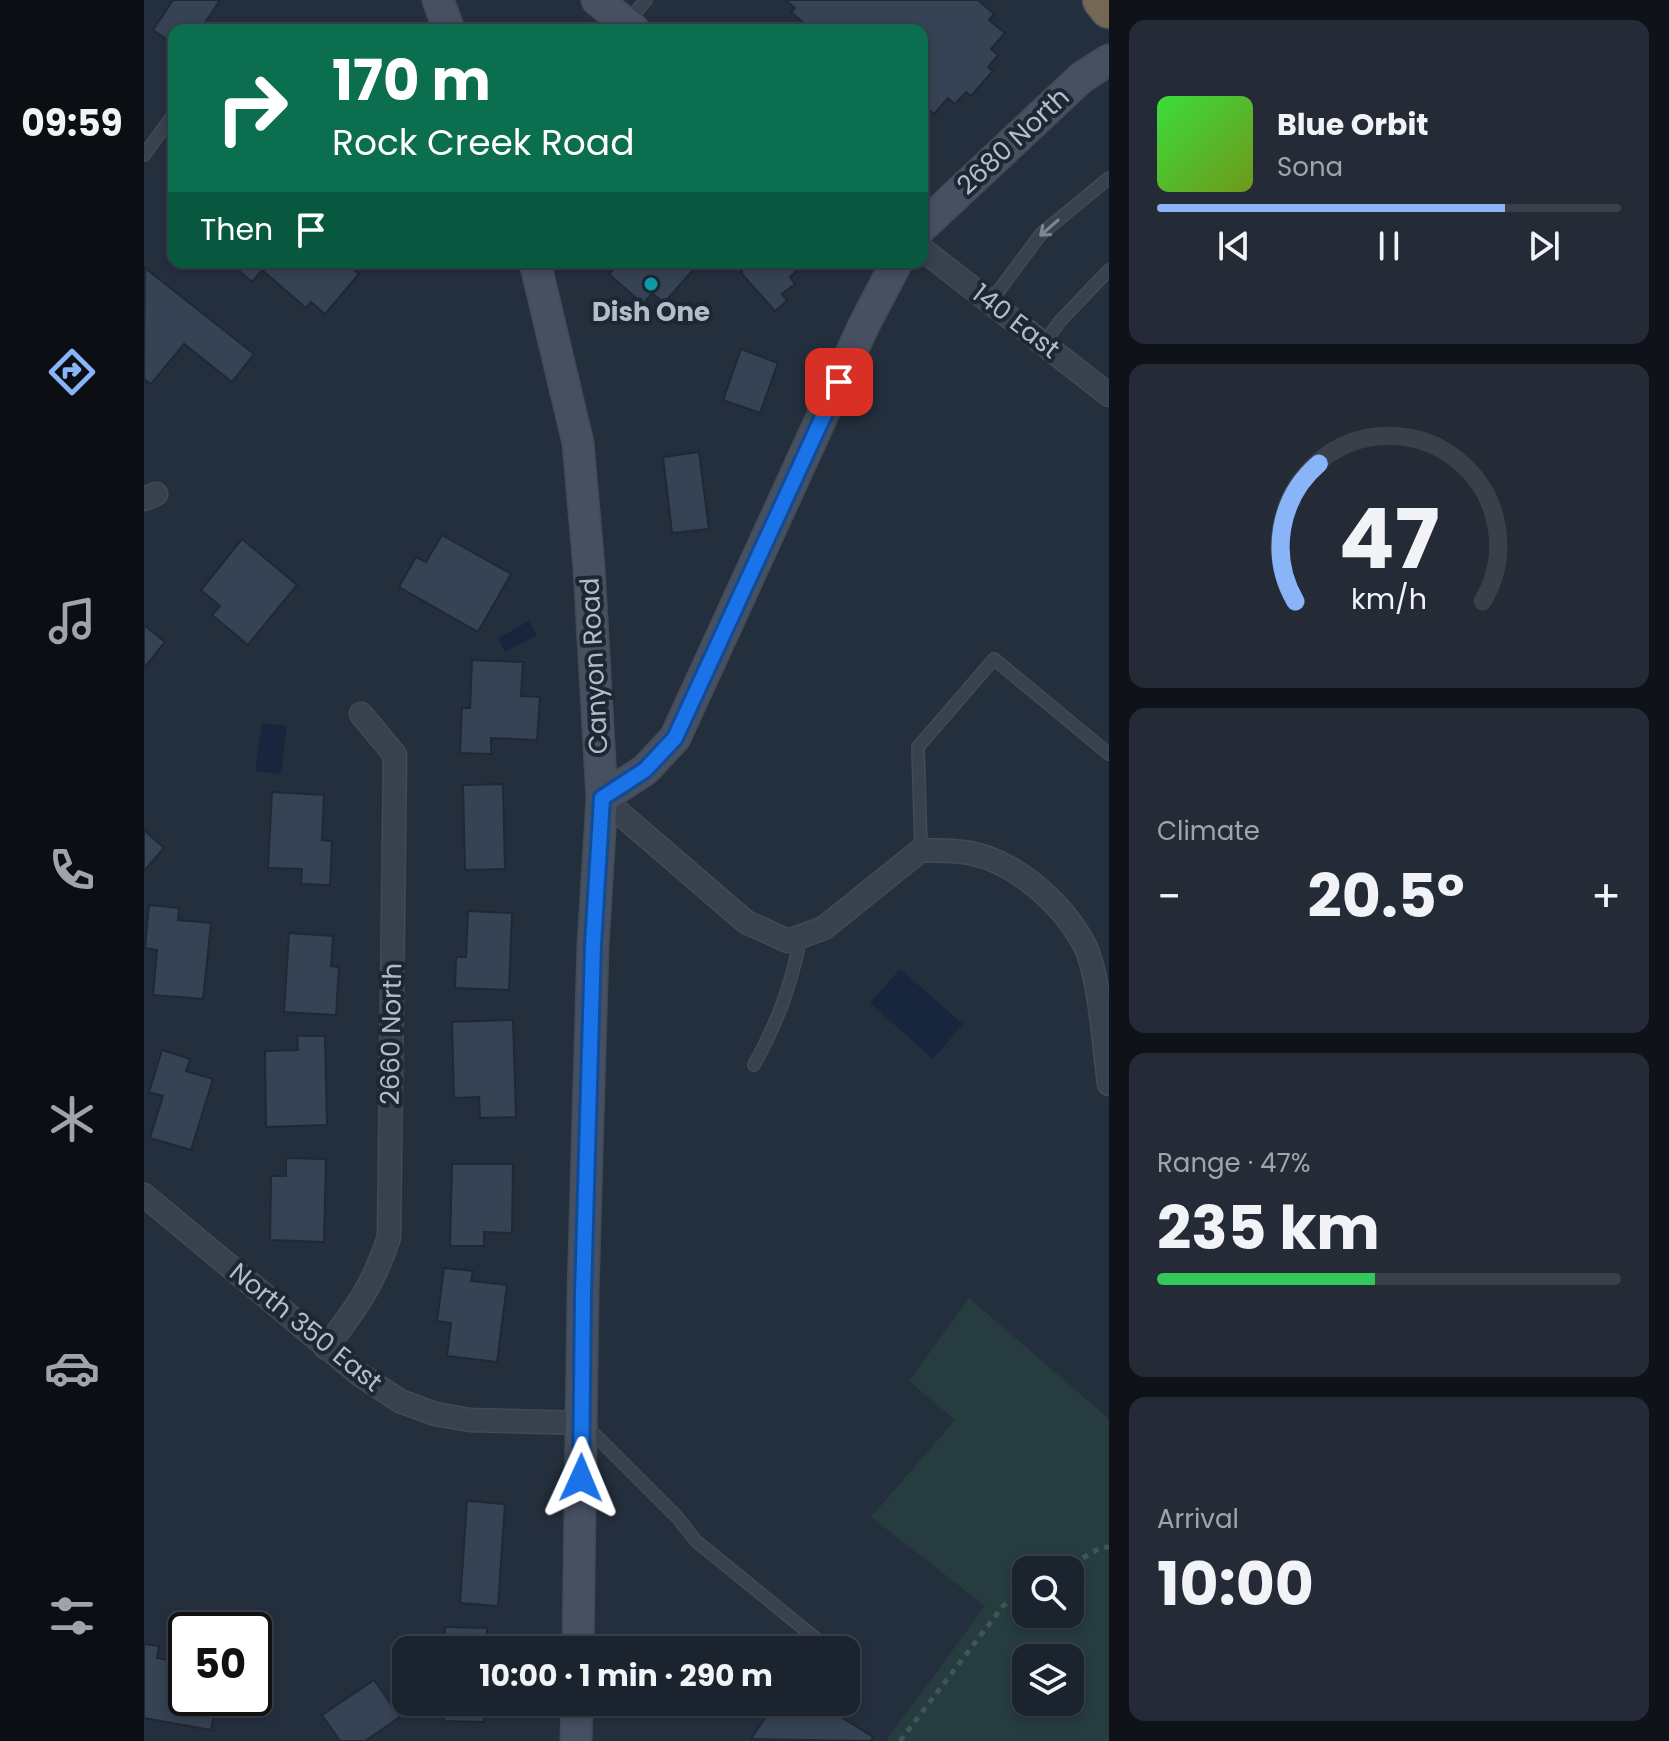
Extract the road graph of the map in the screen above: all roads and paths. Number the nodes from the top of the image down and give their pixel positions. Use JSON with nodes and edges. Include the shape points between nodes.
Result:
{"nodes":[{"id":1,"x":438,"y":0,"type":"edge"},
{"id":2,"x":597,"y":0,"type":"edge"},
{"id":3,"x":646,"y":0,"type":"edge"},
{"id":4,"x":1102,"y":0,"type":"edge"},
{"id":5,"x":1109,"y":9,"type":"edge"},
{"id":6,"x":447,"y":24,"type":"edge"},
{"id":7,"x":626,"y":24,"type":"edge"},
{"id":8,"x":632,"y":24,"type":"edge"},
{"id":9,"x":1109,"y":60,"type":"edge"},
{"id":10,"x":168,"y":122,"type":"edge"},
{"id":11,"x":144,"y":155,"type":"edge"},
{"id":12,"x":1109,"y":178,"type":"edge"},
{"id":13,"x":928,"y":221,"type":"edge"},
{"id":14,"x":928,"y":254,"type":"edge"},
{"id":15,"x":536,"y":268,"type":"edge"},
{"id":16,"x":894,"y":268,"type":"edge"},
{"id":17,"x":1109,"y":270,"type":"edge"},
{"id":18,"x":991,"y":301,"type":"junction"},
{"id":19,"x":1044,"y":343,"type":"junction"},
{"id":20,"x":1109,"y":395,"type":"edge"},
{"id":21,"x":361,"y":714,"type":"dead end"},
{"id":22,"x":1109,"y":754,"type":"edge"},
{"id":23,"x":602,"y":798,"type":"junction"},
{"id":24,"x":921,"y":850,"type":"junction"},
{"id":25,"x":802,"y":936,"type":"junction"},
{"id":26,"x":754,"y":1065,"type":"dead end"},
{"id":27,"x":1109,"y":1084,"type":"edge"},
{"id":28,"x":144,"y":1195,"type":"edge"},
{"id":29,"x":326,"y":1348,"type":"junction"},
{"id":30,"x":583,"y":1423,"type":"junction"},
{"id":31,"x":1109,"y":1547,"type":"edge"},
{"id":32,"x":1084,"y":1557,"type":"edge"},
{"id":33,"x":1012,"y":1600,"type":"edge"},
{"id":34,"x":578,"y":1636,"type":"edge"},
{"id":35,"x":813,"y":1636,"type":"edge"},
{"id":36,"x":577,"y":1716,"type":"edge"},
{"id":37,"x":576,"y":1741,"type":"edge"},
{"id":38,"x":900,"y":1741,"type":"edge"}],
"edges":[{"from":1,"to":6,"type":"main road"},
{"from":2,"to":7,"type":"main road"},
{"from":3,"to":8,"type":"lane"},
{"from":4,"to":5,"type":"highway"},
{"from":9,"to":13,"type":"main road","name":"2680 North","via":[[1081,78]]},
{"from":10,"to":11,"type":"lane"},
{"from":12,"to":18,"type":"lane","one_way":true,"via":[[1041,234]]},
{"from":14,"to":18,"type":"street","name":"140 East"},
{"from":15,"to":23,"type":"main road","name":"Canyon Road","via":[[578,443]]},
{"from":16,"to":23,"type":"main road","via":[[675,738],[645,770]]},
{"from":17,"to":19,"type":"lane"},
{"from":18,"to":19,"type":"street","name":"140 East"},
{"from":19,"to":20,"type":"street","name":"140 East"},
{"from":21,"to":29,"type":"street","name":"2660 North","via":[[395,755],[389,1237],[363,1299]]},
{"from":22,"to":24,"type":"lane","via":[[994,659],[918,747]]},
{"from":23,"to":25,"type":"street","via":[[746,922],[788,941]]},
{"from":23,"to":30,"type":"main road","name":"Canyon Road","via":[[593,945]]},
{"from":24,"to":25,"type":"street","via":[[824,928]]},
{"from":24,"to":27,"type":"street","via":[[971,853],[1012,868],[1048,896],[1084,944],[1096,985]]},
{"from":25,"to":26,"type":"lane","via":[[790,988]]},
{"from":28,"to":29,"type":"street","name":"North 350 East"},
{"from":29,"to":30,"type":"street","name":"North 350 East","via":[[400,1401],[435,1414]]},
{"from":30,"to":34,"type":"main road","name":"Canyon Road"},
{"from":30,"to":35,"type":"lane","via":[[696,1541]]},
{"from":31,"to":32,"type":"path"},
{"from":33,"to":38,"type":"path"},
{"from":36,"to":37,"type":"main road"}]}
